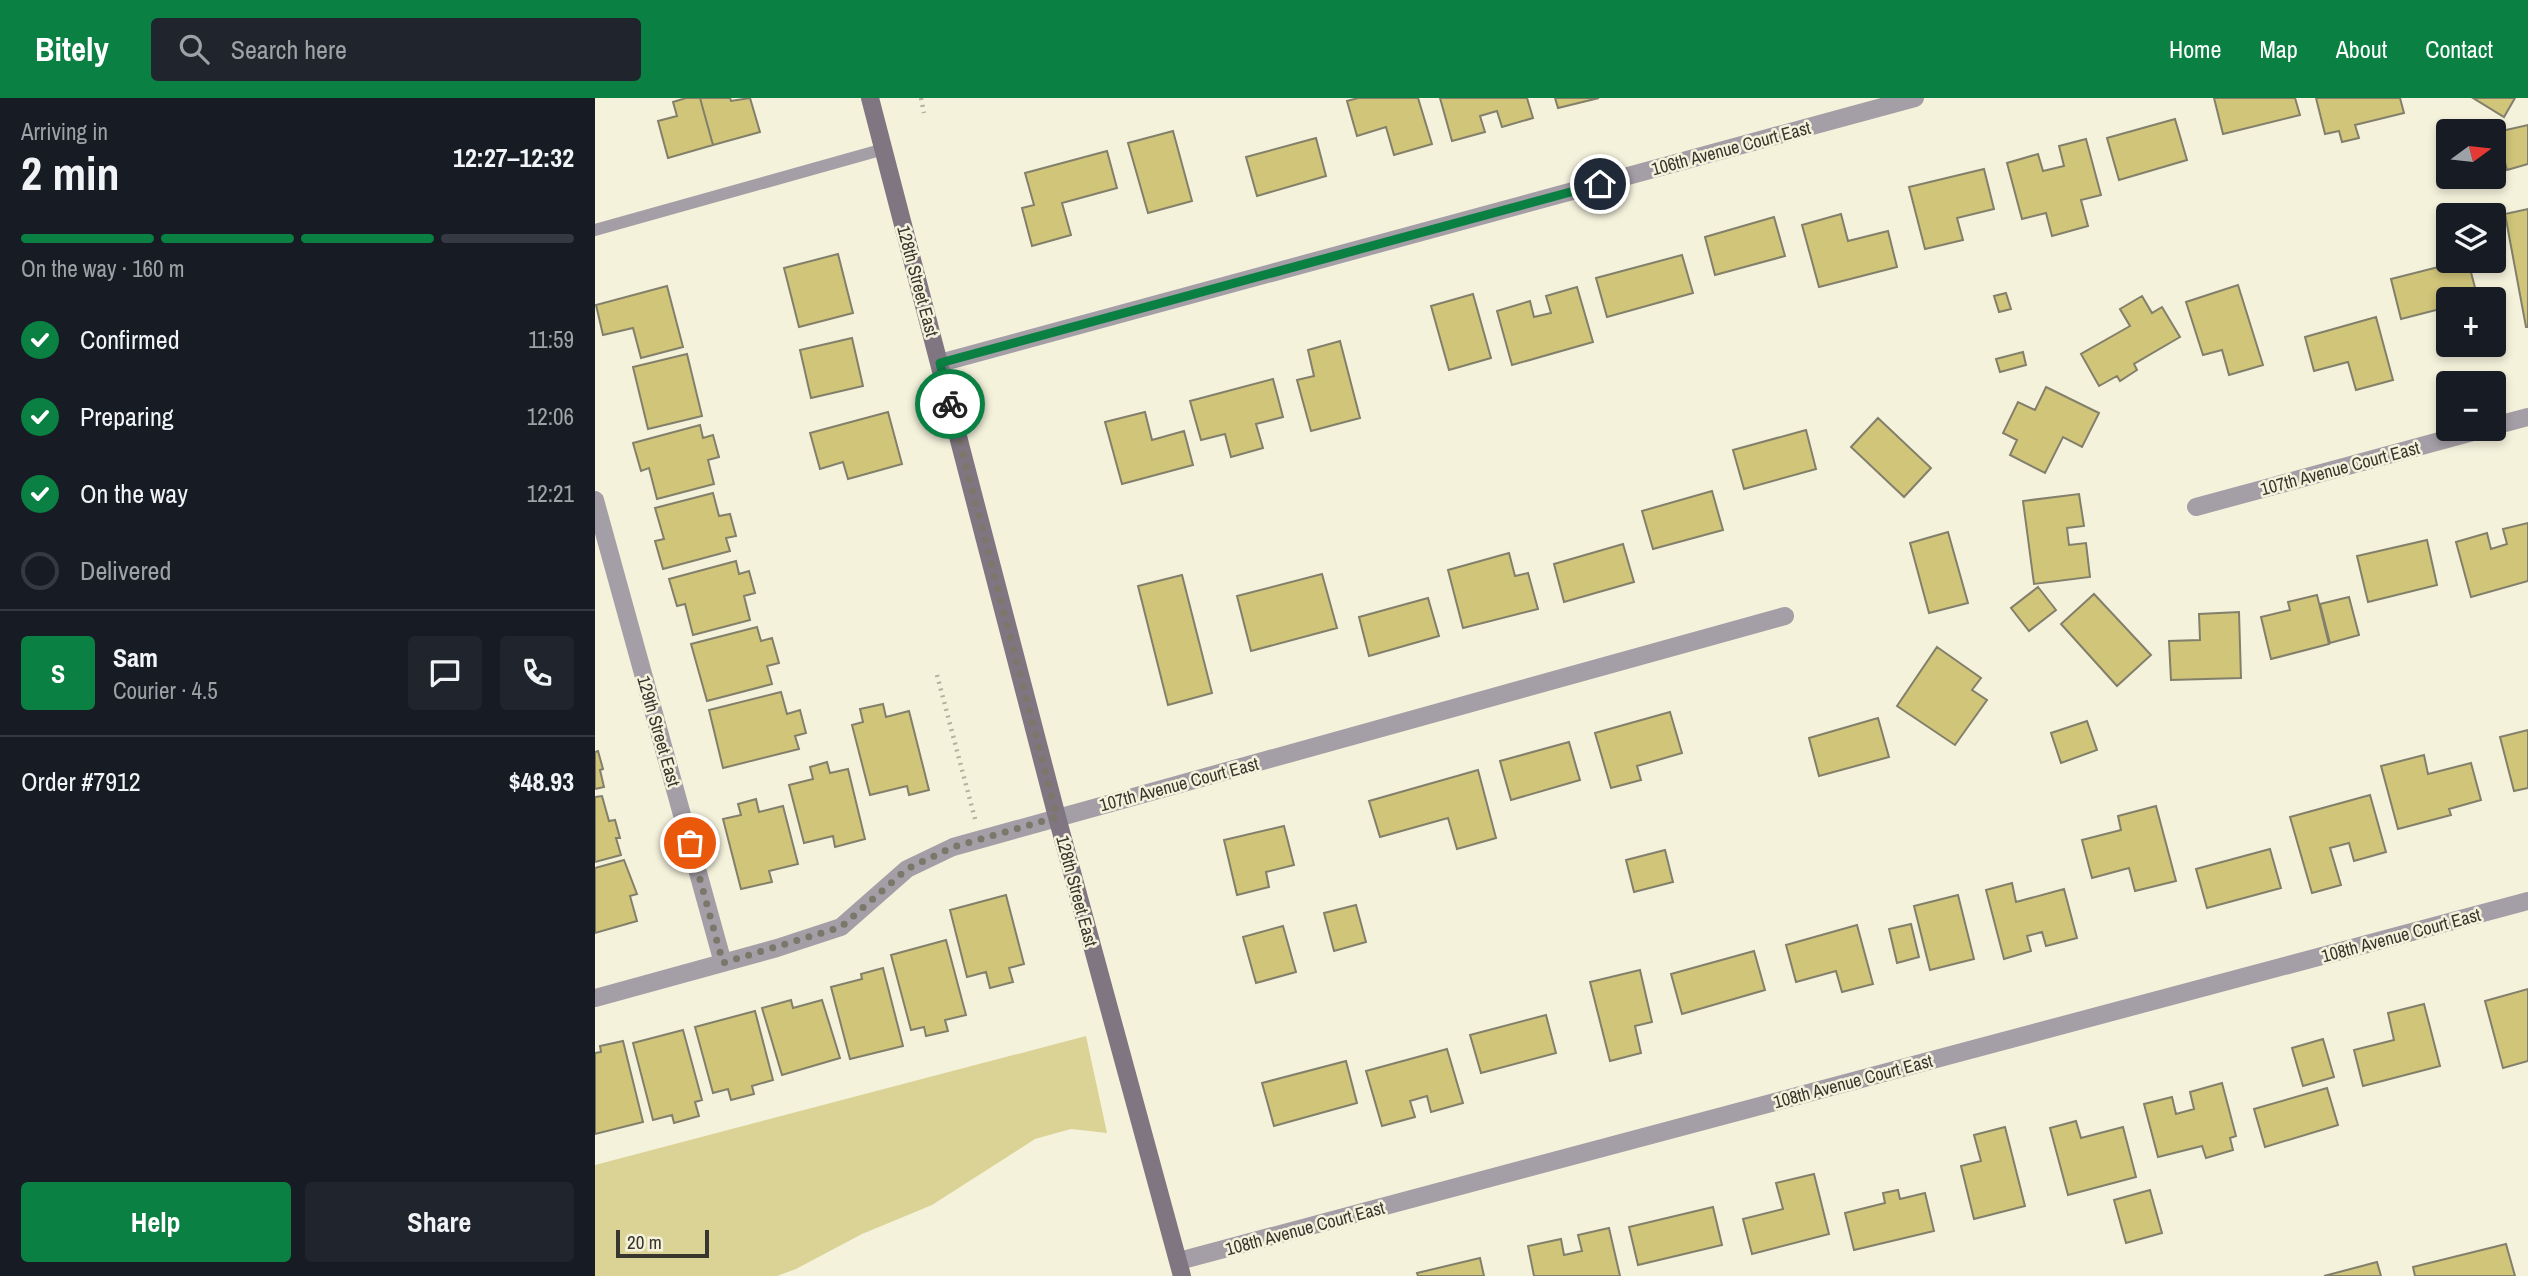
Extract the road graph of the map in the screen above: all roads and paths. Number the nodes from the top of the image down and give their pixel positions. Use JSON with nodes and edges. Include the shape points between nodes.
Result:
{"nodes":[{"id":1,"x":870,"y":98,"type":"edge"},
{"id":2,"x":921,"y":98,"type":"edge"},
{"id":3,"x":1916,"y":98,"type":"edge"},
{"id":4,"x":925,"y":113,"type":"dead end"},
{"id":5,"x":884,"y":149,"type":"junction"},
{"id":6,"x":595,"y":230,"type":"edge"},
{"id":7,"x":940,"y":363,"type":"junction"},
{"id":8,"x":2528,"y":417,"type":"edge"},
{"id":9,"x":2506,"y":423,"type":"edge"},
{"id":10,"x":2440,"y":441,"type":"edge"},
{"id":11,"x":595,"y":500,"type":"edge"},
{"id":12,"x":2196,"y":507,"type":"dead end"},
{"id":13,"x":1785,"y":616,"type":"dead end"},
{"id":14,"x":937,"y":674,"type":"dead end"},
{"id":15,"x":1057,"y":817,"type":"junction"},
{"id":16,"x":980,"y":840,"type":"junction"},
{"id":17,"x":2528,"y":901,"type":"edge"},
{"id":18,"x":723,"y":963,"type":"junction"},
{"id":19,"x":595,"y":998,"type":"edge"},
{"id":20,"x":1181,"y":1269,"type":"edge"}],
"edges":[{"from":1,"to":5,"type":"street","name":"128th Street East"},
{"from":2,"to":4,"type":"path"},
{"from":3,"to":7,"type":"street","name":"106th Avenue Court East"},
{"from":5,"to":6,"type":"lane"},
{"from":5,"to":7,"type":"street","name":"128th Street East"},
{"from":7,"to":15,"type":"street","name":"128th Street East"},
{"from":8,"to":9,"type":"street"},
{"from":10,"to":12,"type":"street","name":"107th Avenue Court East"},
{"from":11,"to":18,"type":"street","name":"129th Street East"},
{"from":13,"to":15,"type":"street","name":"107th Avenue Court East"},
{"from":14,"to":16,"type":"path"},
{"from":15,"to":16,"type":"street","name":"107th Avenue Court East"},
{"from":15,"to":20,"type":"street","name":"128th Street East"},
{"from":16,"to":18,"type":"street","name":"107th Avenue Court East","via":[[907,869],[841,927]]},
{"from":17,"to":20,"type":"street","name":"108th Avenue Court East"},
{"from":18,"to":19,"type":"street","name":"107th Avenue Court East"}]}
